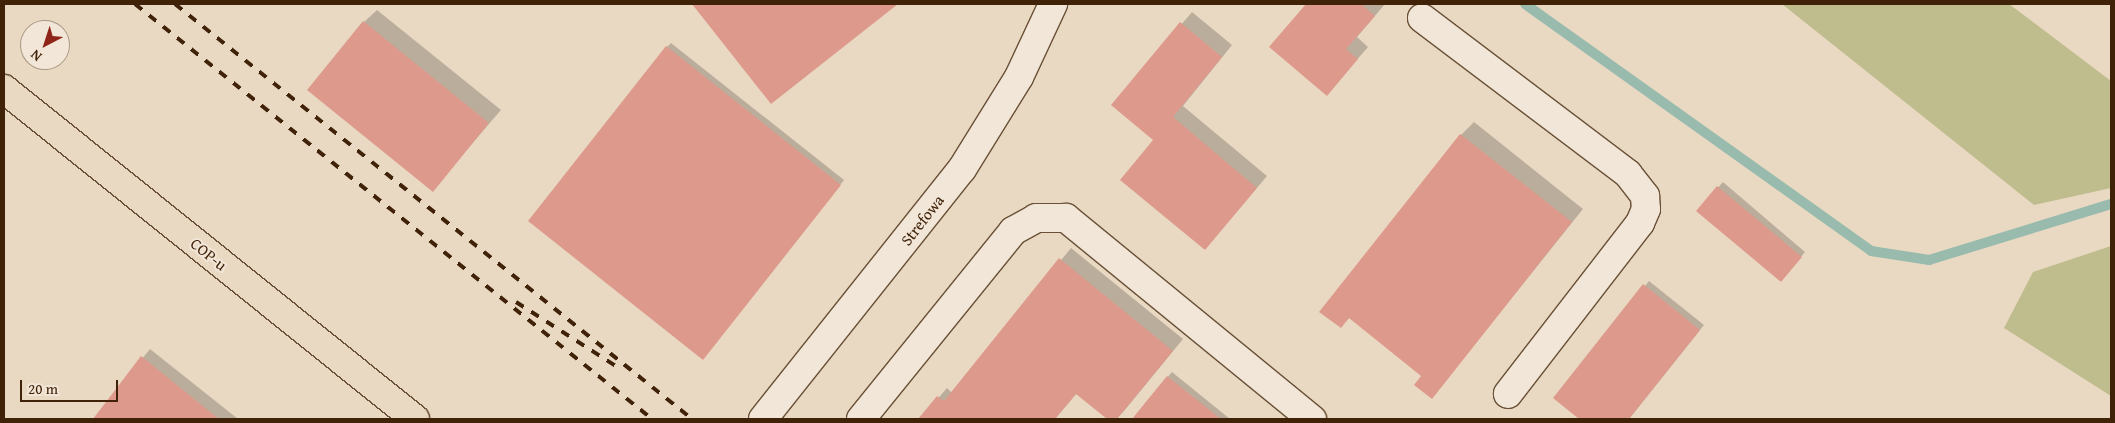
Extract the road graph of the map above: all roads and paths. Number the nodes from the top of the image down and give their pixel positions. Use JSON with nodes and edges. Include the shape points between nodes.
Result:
{"nodes":[{"id":1,"x":1053,"y":4,"type":"edge"},
{"id":2,"x":1422,"y":18,"type":"dead end"},
{"id":3,"x":4,"y":88,"type":"edge"},
{"id":4,"x":1508,"y":394,"type":"dead end"},
{"id":5,"x":768,"y":418,"type":"edge"},
{"id":6,"x":414,"y":419,"type":"edge"},
{"id":7,"x":861,"y":419,"type":"edge"},
{"id":8,"x":1312,"y":419,"type":"edge"}],
"edges":[{"from":1,"to":5,"type":"street","name":"Strefowa","via":[[1018,77],[962,169]]},
{"from":2,"to":4,"type":"street","via":[[1628,174],[1645,196],[1646,209],[1640,223]]},
{"from":3,"to":6,"type":"main road","name":"COP-u"},
{"from":7,"to":8,"type":"street","via":[[1013,232],[1036,218],[1066,218]]}]}
